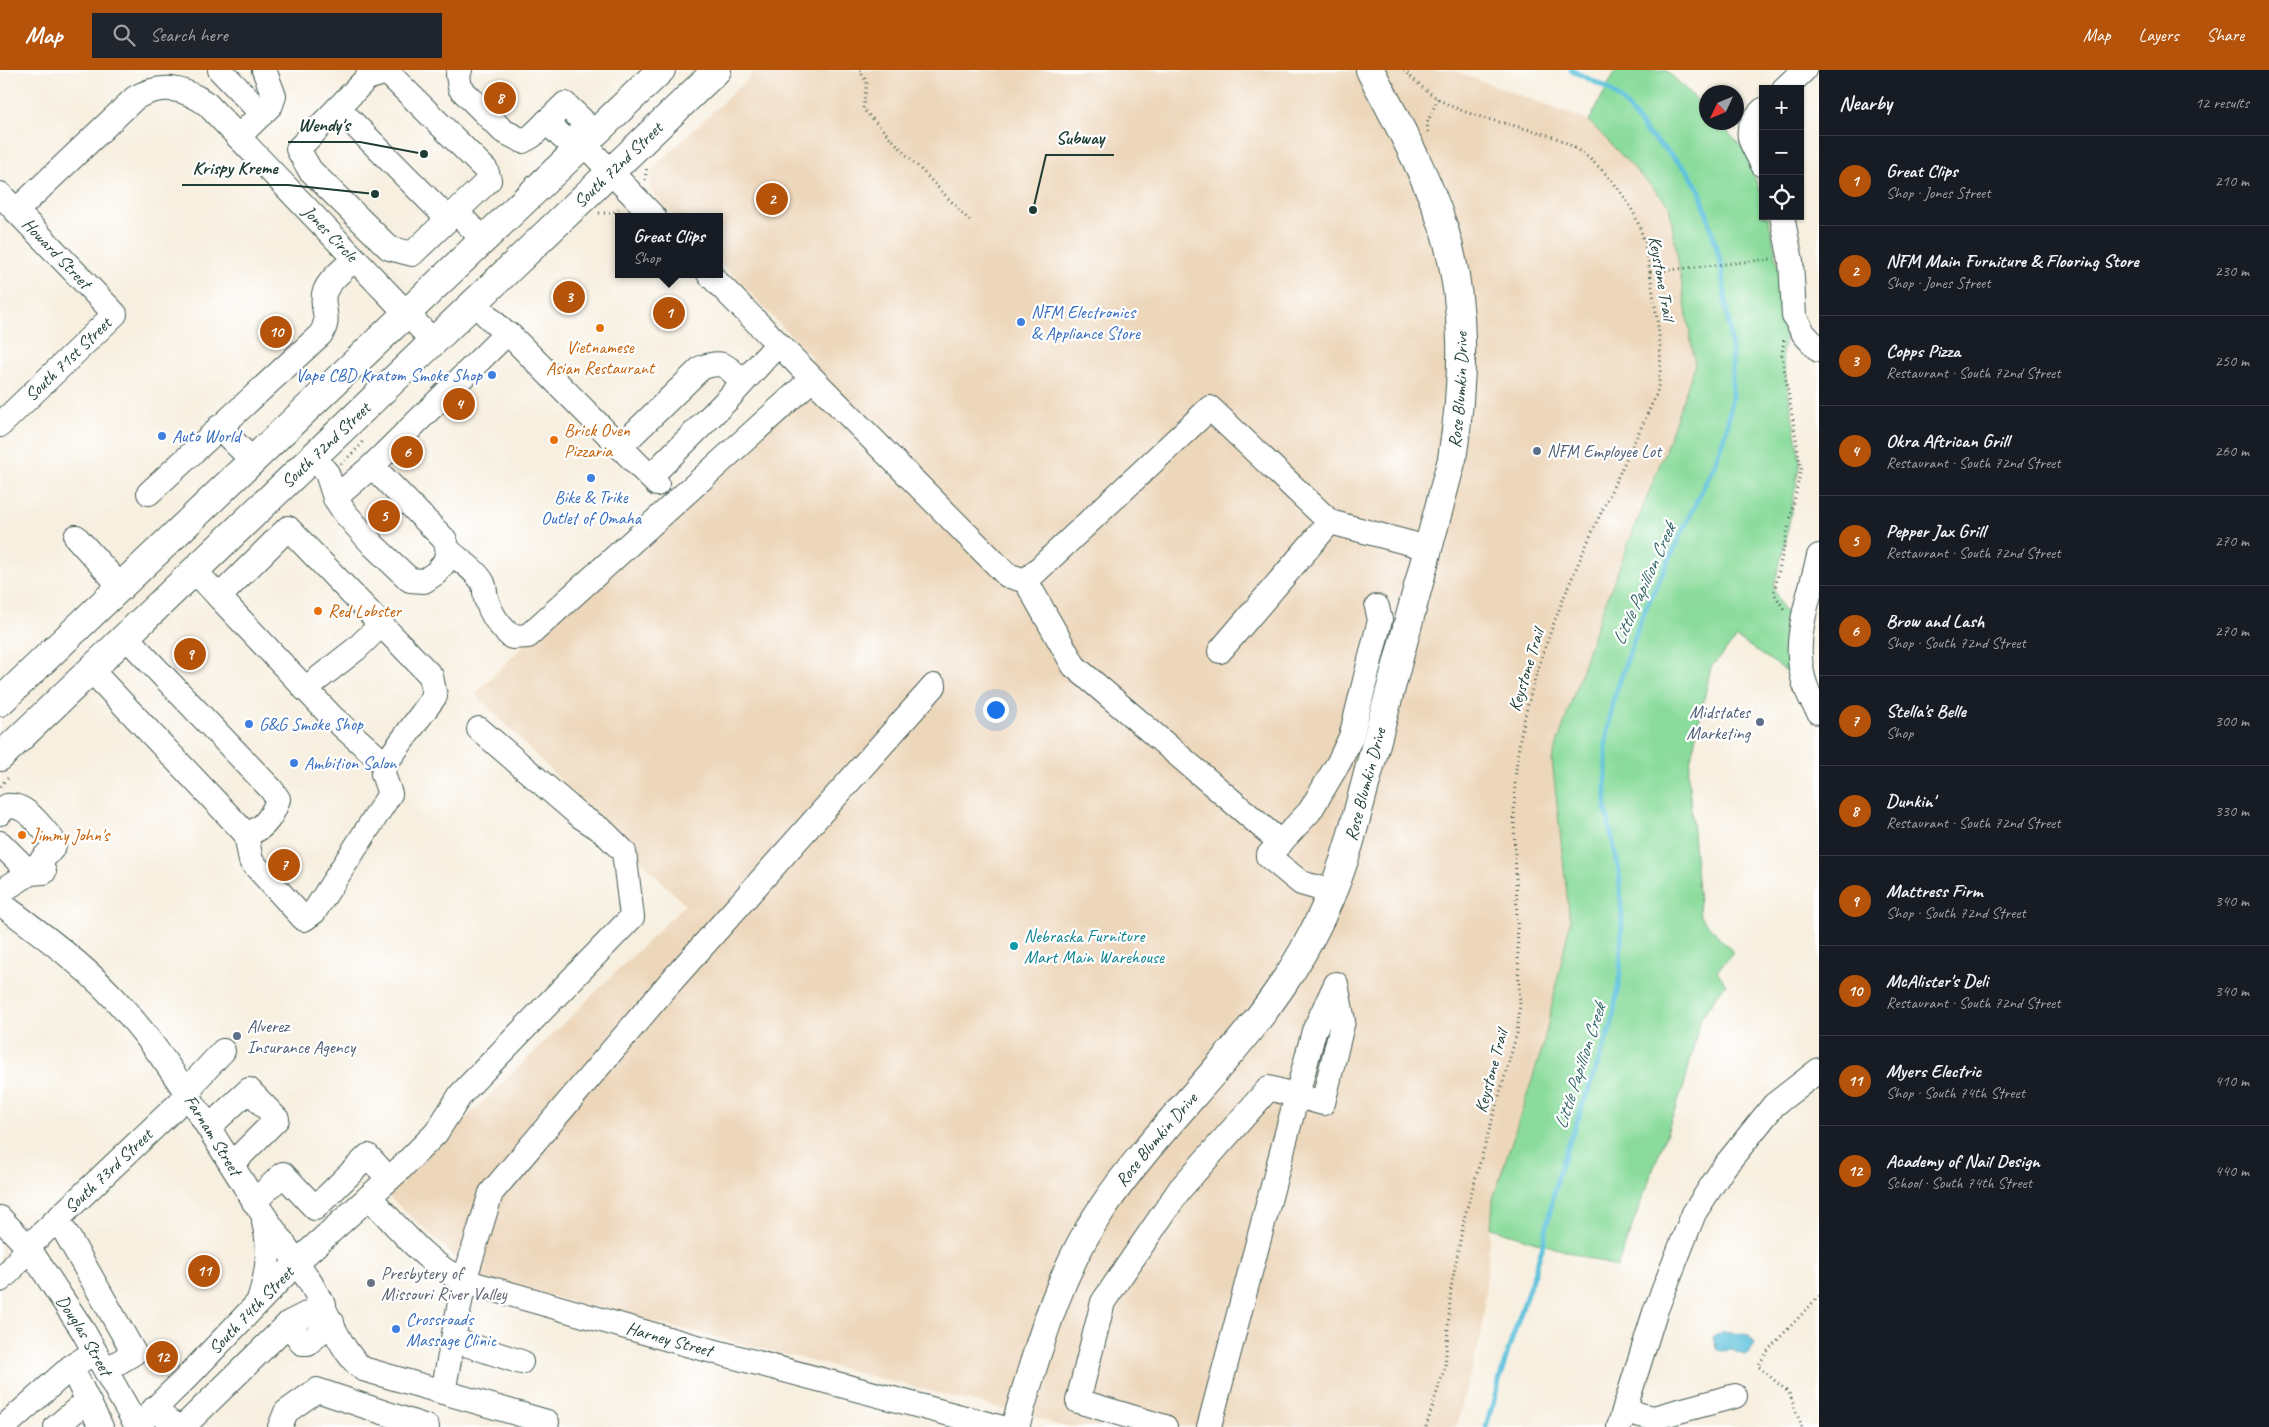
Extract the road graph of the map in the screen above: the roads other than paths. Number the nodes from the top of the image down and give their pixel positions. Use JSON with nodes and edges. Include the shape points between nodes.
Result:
{"nodes":[{"id":1,"x":220,"y":70,"type":"edge"},
{"id":2,"x":264,"y":70,"type":"edge"},
{"id":3,"x":460,"y":70,"type":"edge"},
{"id":4,"x":661,"y":70,"type":"edge"},
{"id":5,"x":718,"y":70,"type":"edge"},
{"id":6,"x":1370,"y":70,"type":"edge"},
{"id":7,"x":1804,"y":70,"type":"edge"},
{"id":8,"x":1788,"y":85,"type":"edge"},
{"id":9,"x":338,"y":108,"type":"junction"},
{"id":10,"x":262,"y":114,"type":"junction"},
{"id":11,"x":1757,"y":116,"type":"edge"},
{"id":12,"x":547,"y":121,"type":"junction"},
{"id":13,"x":238,"y":137,"type":"junction"},
{"id":14,"x":584,"y":144,"type":"junction"},
{"id":15,"x":1759,"y":156,"type":"edge"},
{"id":16,"x":310,"y":170,"type":"junction"},
{"id":17,"x":611,"y":172,"type":"junction"},
{"id":18,"x":290,"y":192,"type":"junction"},
{"id":19,"x":0,"y":194,"type":"edge"},
{"id":20,"x":16,"y":211,"type":"junction"},
{"id":21,"x":650,"y":213,"type":"edge"},
{"id":22,"x":452,"y":216,"type":"junction"},
{"id":23,"x":1783,"y":220,"type":"edge"},
{"id":24,"x":484,"y":240,"type":"junction"},
{"id":25,"x":355,"y":259,"type":"junction"},
{"id":26,"x":713,"y":278,"type":"edge"},
{"id":27,"x":474,"y":303,"type":"junction"},
{"id":28,"x":408,"y":313,"type":"junction"},
{"id":29,"x":115,"y":314,"type":"joint"},
{"id":30,"x":507,"y":336,"type":"junction"},
{"id":31,"x":434,"y":342,"type":"junction"},
{"id":32,"x":777,"y":344,"type":"junction"},
{"id":33,"x":1819,"y":350,"type":"edge"},
{"id":34,"x":812,"y":379,"type":"junction"},
{"id":35,"x":743,"y":382,"type":"junction"},
{"id":36,"x":0,"y":425,"type":"edge"},
{"id":37,"x":219,"y":427,"type":"junction"},
{"id":38,"x":620,"y":447,"type":"junction"},
{"id":39,"x":314,"y":458,"type":"junction"},
{"id":40,"x":253,"y":461,"type":"junction"},
{"id":41,"x":372,"y":466,"type":"junction"},
{"id":42,"x":149,"y":493,"type":"dead end"},
{"id":43,"x":335,"y":498,"type":"junction"},
{"id":44,"x":1330,"y":522,"type":"junction"},
{"id":45,"x":76,"y":537,"type":"dead end"},
{"id":46,"x":1428,"y":548,"type":"junction"},
{"id":47,"x":448,"y":550,"type":"junction"},
{"id":48,"x":1819,"y":556,"type":"edge"},
{"id":49,"x":195,"y":571,"type":"junction"},
{"id":50,"x":1026,"y":581,"type":"junction"},
{"id":51,"x":121,"y":587,"type":"junction"},
{"id":52,"x":219,"y":597,"type":"junction"},
{"id":53,"x":1377,"y":607,"type":"dead end"},
{"id":54,"x":382,"y":624,"type":"junction"},
{"id":55,"x":126,"y":637,"type":"junction"},
{"id":56,"x":1220,"y":651,"type":"dead end"},
{"id":57,"x":92,"y":670,"type":"junction"},
{"id":58,"x":934,"y":686,"type":"dead end"},
{"id":59,"x":305,"y":689,"type":"junction"},
{"id":60,"x":0,"y":702,"type":"edge"},
{"id":61,"x":1816,"y":707,"type":"edge"},
{"id":62,"x":479,"y":729,"type":"dead end"},
{"id":63,"x":0,"y":757,"type":"edge"},
{"id":64,"x":385,"y":764,"type":"junction"},
{"id":65,"x":0,"y":812,"type":"edge"},
{"id":66,"x":246,"y":834,"type":"junction"},
{"id":67,"x":0,"y":843,"type":"edge"},
{"id":68,"x":1275,"y":850,"type":"junction"},
{"id":69,"x":64,"y":854,"type":"dead end"},
{"id":70,"x":30,"y":873,"type":"junction"},
{"id":71,"x":0,"y":892,"type":"edge"},
{"id":72,"x":1332,"y":892,"type":"junction"},
{"id":73,"x":0,"y":903,"type":"edge"},
{"id":74,"x":223,"y":1051,"type":"dead end"},
{"id":75,"x":1819,"y":1071,"type":"edge"},
{"id":76,"x":188,"y":1095,"type":"junction"},
{"id":77,"x":209,"y":1126,"type":"junction"},
{"id":78,"x":232,"y":1164,"type":"junction"},
{"id":79,"x":389,"y":1179,"type":"junction"},
{"id":80,"x":369,"y":1197,"type":"junction"},
{"id":81,"x":258,"y":1207,"type":"junction"},
{"id":82,"x":0,"y":1218,"type":"edge"},
{"id":83,"x":54,"y":1221,"type":"junction"},
{"id":84,"x":28,"y":1247,"type":"junction"},
{"id":85,"x":297,"y":1262,"type":"junction"},
{"id":86,"x":0,"y":1280,"type":"edge"},
{"id":87,"x":464,"y":1281,"type":"junction"},
{"id":88,"x":258,"y":1302,"type":"junction"},
{"id":89,"x":107,"y":1308,"type":"junction"},
{"id":90,"x":328,"y":1314,"type":"junction"},
{"id":91,"x":79,"y":1324,"type":"junction"},
{"id":92,"x":453,"y":1340,"type":"junction"},
{"id":93,"x":100,"y":1361,"type":"junction"},
{"id":94,"x":521,"y":1362,"type":"dead end"},
{"id":95,"x":71,"y":1367,"type":"junction"},
{"id":96,"x":363,"y":1369,"type":"junction"},
{"id":97,"x":443,"y":1392,"type":"junction"},
{"id":98,"x":1735,"y":1396,"type":"dead end"},
{"id":99,"x":346,"y":1400,"type":"junction"},
{"id":100,"x":88,"y":1403,"type":"junction"},
{"id":101,"x":156,"y":1408,"type":"junction"},
{"id":102,"x":921,"y":1417,"type":"edge"},
{"id":103,"x":1622,"y":1419,"type":"edge"},
{"id":104,"x":546,"y":1422,"type":"dead end"},
{"id":105,"x":137,"y":1426,"type":"edge"},
{"id":106,"x":4,"y":1427,"type":"edge"},
{"id":107,"x":56,"y":1427,"type":"edge"},
{"id":108,"x":101,"y":1427,"type":"edge"},
{"id":109,"x":280,"y":1427,"type":"edge"},
{"id":110,"x":427,"y":1427,"type":"edge"},
{"id":111,"x":999,"y":1427,"type":"edge"},
{"id":112,"x":1015,"y":1427,"type":"edge"},
{"id":113,"x":1165,"y":1427,"type":"edge"},
{"id":114,"x":1209,"y":1427,"type":"edge"}],
"edges":[{"from":1,"to":10,"type":"street"},
{"from":2,"to":10,"type":"street","via":[[274,96]]},
{"from":3,"to":12,"type":"street","via":[[460,88],[503,131],[523,141]]},
{"from":4,"to":14,"type":"main road"},
{"from":5,"to":17,"type":"main road","name":"South 72nd Street"},
{"from":6,"to":46,"type":"main road","name":"Rose Blumkin Drive","via":[[1433,198],[1451,260],[1460,317],[1462,370],[1456,433]]},
{"from":7,"to":8,"type":"street"},
{"from":9,"to":16,"type":"street","via":[[298,149]]},
{"from":9,"to":22,"type":"street"},
{"from":9,"to":22,"type":"street","via":[[368,78],[387,72],[486,170],[489,180]]},
{"from":10,"to":13,"type":"street"},
{"from":11,"to":15,"type":"street","via":[[1749,134]]},
{"from":12,"to":14,"type":"street","via":[[562,136]]},
{"from":12,"to":14,"type":"street","via":[[565,104],[582,120]]},
{"from":13,"to":18,"type":"street","name":"Jones Circle"},
{"from":13,"to":20,"type":"street","name":"Jones Circle","via":[[195,96],[171,88],[147,92],[120,112]]},
{"from":14,"to":17,"type":"street"},
{"from":14,"to":24,"type":"main road"},
{"from":16,"to":18,"type":"street"},
{"from":16,"to":22,"type":"street","via":[[389,248],[412,254]]},
{"from":17,"to":21,"type":"street"},
{"from":17,"to":27,"type":"main road","name":"South 72nd Street"},
{"from":18,"to":25,"type":"street","name":"Jones Circle"},
{"from":19,"to":20,"type":"street","name":"Howard Street"},
{"from":20,"to":29,"type":"street","name":"Howard Street"},
{"from":22,"to":24,"type":"street"},
{"from":23,"to":33,"type":"street","via":[[1791,261],[1794,316],[1804,334]]},
{"from":24,"to":28,"type":"main road"},
{"from":25,"to":28,"type":"street","name":"Jones Circle"},
{"from":25,"to":37,"type":"street","via":[[329,284],[324,294],[326,321],[320,335]]},
{"from":26,"to":32,"type":"street"},
{"from":27,"to":30,"type":"street"},
{"from":27,"to":31,"type":"main road","name":"South 72nd Street"},
{"from":28,"to":31,"type":"street","name":"Jones Circle"},
{"from":28,"to":40,"type":"main road"},
{"from":29,"to":36,"type":"street","name":"South 71st Street"},
{"from":30,"to":38,"type":"street"},
{"from":30,"to":41,"type":"street"},
{"from":31,"to":39,"type":"main road","name":"South 72nd Street"},
{"from":32,"to":34,"type":"street"},
{"from":32,"to":35,"type":"street"},
{"from":34,"to":47,"type":"street","via":[[528,636],[512,637],[503,630],[494,619],[483,584]]},
{"from":34,"to":50,"type":"street","via":[[1007,575]]},
{"from":35,"to":38,"type":"street","via":[[724,364],[713,363],[701,368]]},
{"from":35,"to":38,"type":"street","via":[[653,481]]},
{"from":37,"to":40,"type":"street"},
{"from":37,"to":42,"type":"street"},
{"from":39,"to":43,"type":"street","via":[[326,473]]},
{"from":39,"to":49,"type":"main road","name":"South 72nd Street"},
{"from":40,"to":51,"type":"main road"},
{"from":41,"to":43,"type":"street"},
{"from":41,"to":47,"type":"street","via":[[445,540]]},
{"from":43,"to":47,"type":"street","via":[[372,543],[410,580],[424,581],[436,573],[445,562]]},
{"from":44,"to":46,"type":"street"},
{"from":44,"to":50,"type":"street","via":[[1210,408]]},
{"from":44,"to":56,"type":"street"},
{"from":45,"to":51,"type":"street"},
{"from":46,"to":72,"type":"main road","name":"Rose Blumkin Drive","via":[[1350,841]]},
{"from":48,"to":61,"type":"street","via":[[1798,657],[1800,674]]},
{"from":49,"to":52,"type":"street"},
{"from":49,"to":55,"type":"main road","name":"South 72nd Street"},
{"from":50,"to":68,"type":"street","via":[[1074,666]]},
{"from":51,"to":60,"type":"main road"},
{"from":52,"to":54,"type":"street","via":[[288,528]]},
{"from":52,"to":59,"type":"street"},
{"from":53,"to":68,"type":"street","via":[[1380,620],[1351,737],[1310,811]]},
{"from":54,"to":59,"type":"street"},
{"from":54,"to":64,"type":"street","via":[[431,676],[435,696]]},
{"from":55,"to":57,"type":"main road","name":"South 72nd Street"},
{"from":55,"to":66,"type":"street","via":[[278,798],[274,813],[256,832]]},
{"from":57,"to":63,"type":"main road","name":"South 72nd Street"},
{"from":57,"to":66,"type":"street"},
{"from":58,"to":87,"type":"street","via":[[667,986],[491,1193]]},
{"from":59,"to":64,"type":"street"},
{"from":62,"to":79,"type":"street","name":"South 74th Street","via":[[580,816],[604,831],[624,852],[632,917],[461,1094],[436,1133]]},
{"from":64,"to":66,"type":"street","via":[[383,774],[390,794],[314,912],[304,918],[251,861]]},
{"from":65,"to":70,"type":"street","via":[[7,806],[24,808],[52,838],[52,849]]},
{"from":67,"to":70,"type":"street"},
{"from":68,"to":72,"type":"street","via":[[1301,883]]},
{"from":69,"to":70,"type":"street","via":[[44,873]]},
{"from":70,"to":71,"type":"street"},
{"from":72,"to":112,"type":"main road","name":"Rose Blumkin Drive","via":[[1314,932],[1280,988],[1131,1170],[1088,1229],[1059,1288]]},
{"from":73,"to":76,"type":"street","name":"Farnam Street","via":[[48,939],[106,990]]},
{"from":74,"to":76,"type":"street","name":"South 73rd Street","via":[[196,1080]]},
{"from":75,"to":103,"type":"street","via":[[1774,1105],[1724,1167],[1694,1213],[1655,1312]]},
{"from":76,"to":77,"type":"street","name":"Farnam Street"},
{"from":76,"to":83,"type":"street","name":"South 73rd Street"},
{"from":77,"to":78,"type":"street","name":"Farnam Street"},
{"from":77,"to":78,"type":"street","via":[[249,1090],[278,1118]]},
{"from":78,"to":81,"type":"street","name":"Farnam Street"},
{"from":79,"to":80,"type":"street","name":"South 74th Street"},
{"from":79,"to":81,"type":"street","via":[[368,1156],[315,1208],[283,1174]]},
{"from":80,"to":85,"type":"street","name":"South 74th Street"},
{"from":80,"to":87,"type":"street","name":"Harney Street","via":[[434,1262]]},
{"from":81,"to":85,"type":"street","name":"Farnam Street"},
{"from":81,"to":88,"type":"street","via":[[269,1245],[268,1270]]},
{"from":82,"to":84,"type":"street","name":"Douglas Street"},
{"from":83,"to":84,"type":"street","name":"South 73rd Street"},
{"from":83,"to":89,"type":"street","via":[[66,1233]]},
{"from":84,"to":86,"type":"street","name":"South 73rd Street"},
{"from":84,"to":91,"type":"street","name":"Douglas Street"},
{"from":85,"to":88,"type":"street","name":"South 74th Street"},
{"from":85,"to":90,"type":"street","name":"Farnam Street"},
{"from":87,"to":92,"type":"street"},
{"from":87,"to":102,"type":"street","name":"Harney Street","via":[[686,1344]]},
{"from":88,"to":101,"type":"street","name":"South 74th Street"},
{"from":89,"to":91,"type":"street"},
{"from":89,"to":93,"type":"street","via":[[134,1353]]},
{"from":90,"to":96,"type":"street","name":"Farnam Street","via":[[346,1351]]},
{"from":90,"to":101,"type":"street","via":[[289,1323],[185,1425],[170,1423]]},
{"from":91,"to":93,"type":"street","name":"Douglas Street"},
{"from":92,"to":94,"type":"street"},
{"from":92,"to":97,"type":"street"},
{"from":93,"to":95,"type":"street"},
{"from":93,"to":105,"type":"street","name":"Douglas Street"},
{"from":95,"to":100,"type":"street"},
{"from":95,"to":106,"type":"street"},
{"from":96,"to":97,"type":"street","name":"Farnam Street"},
{"from":96,"to":99,"type":"street"},
{"from":97,"to":104,"type":"street","name":"Farnam Street"},
{"from":98,"to":103,"type":"street","via":[[1653,1418]]},
{"from":99,"to":109,"type":"street","via":[[317,1390],[286,1412]]},
{"from":99,"to":110,"type":"street"},
{"from":100,"to":107,"type":"street"},
{"from":100,"to":108,"type":"street"},
{"from":101,"to":105,"type":"street","name":"South 74th Street"},
{"from":102,"to":111,"type":"street","name":"Harney Street"},
{"from":113,"to":114,"type":"street","via":[[1078,1401],[1103,1302],[1180,1189],[1269,1088],[1298,1096]]}]}
